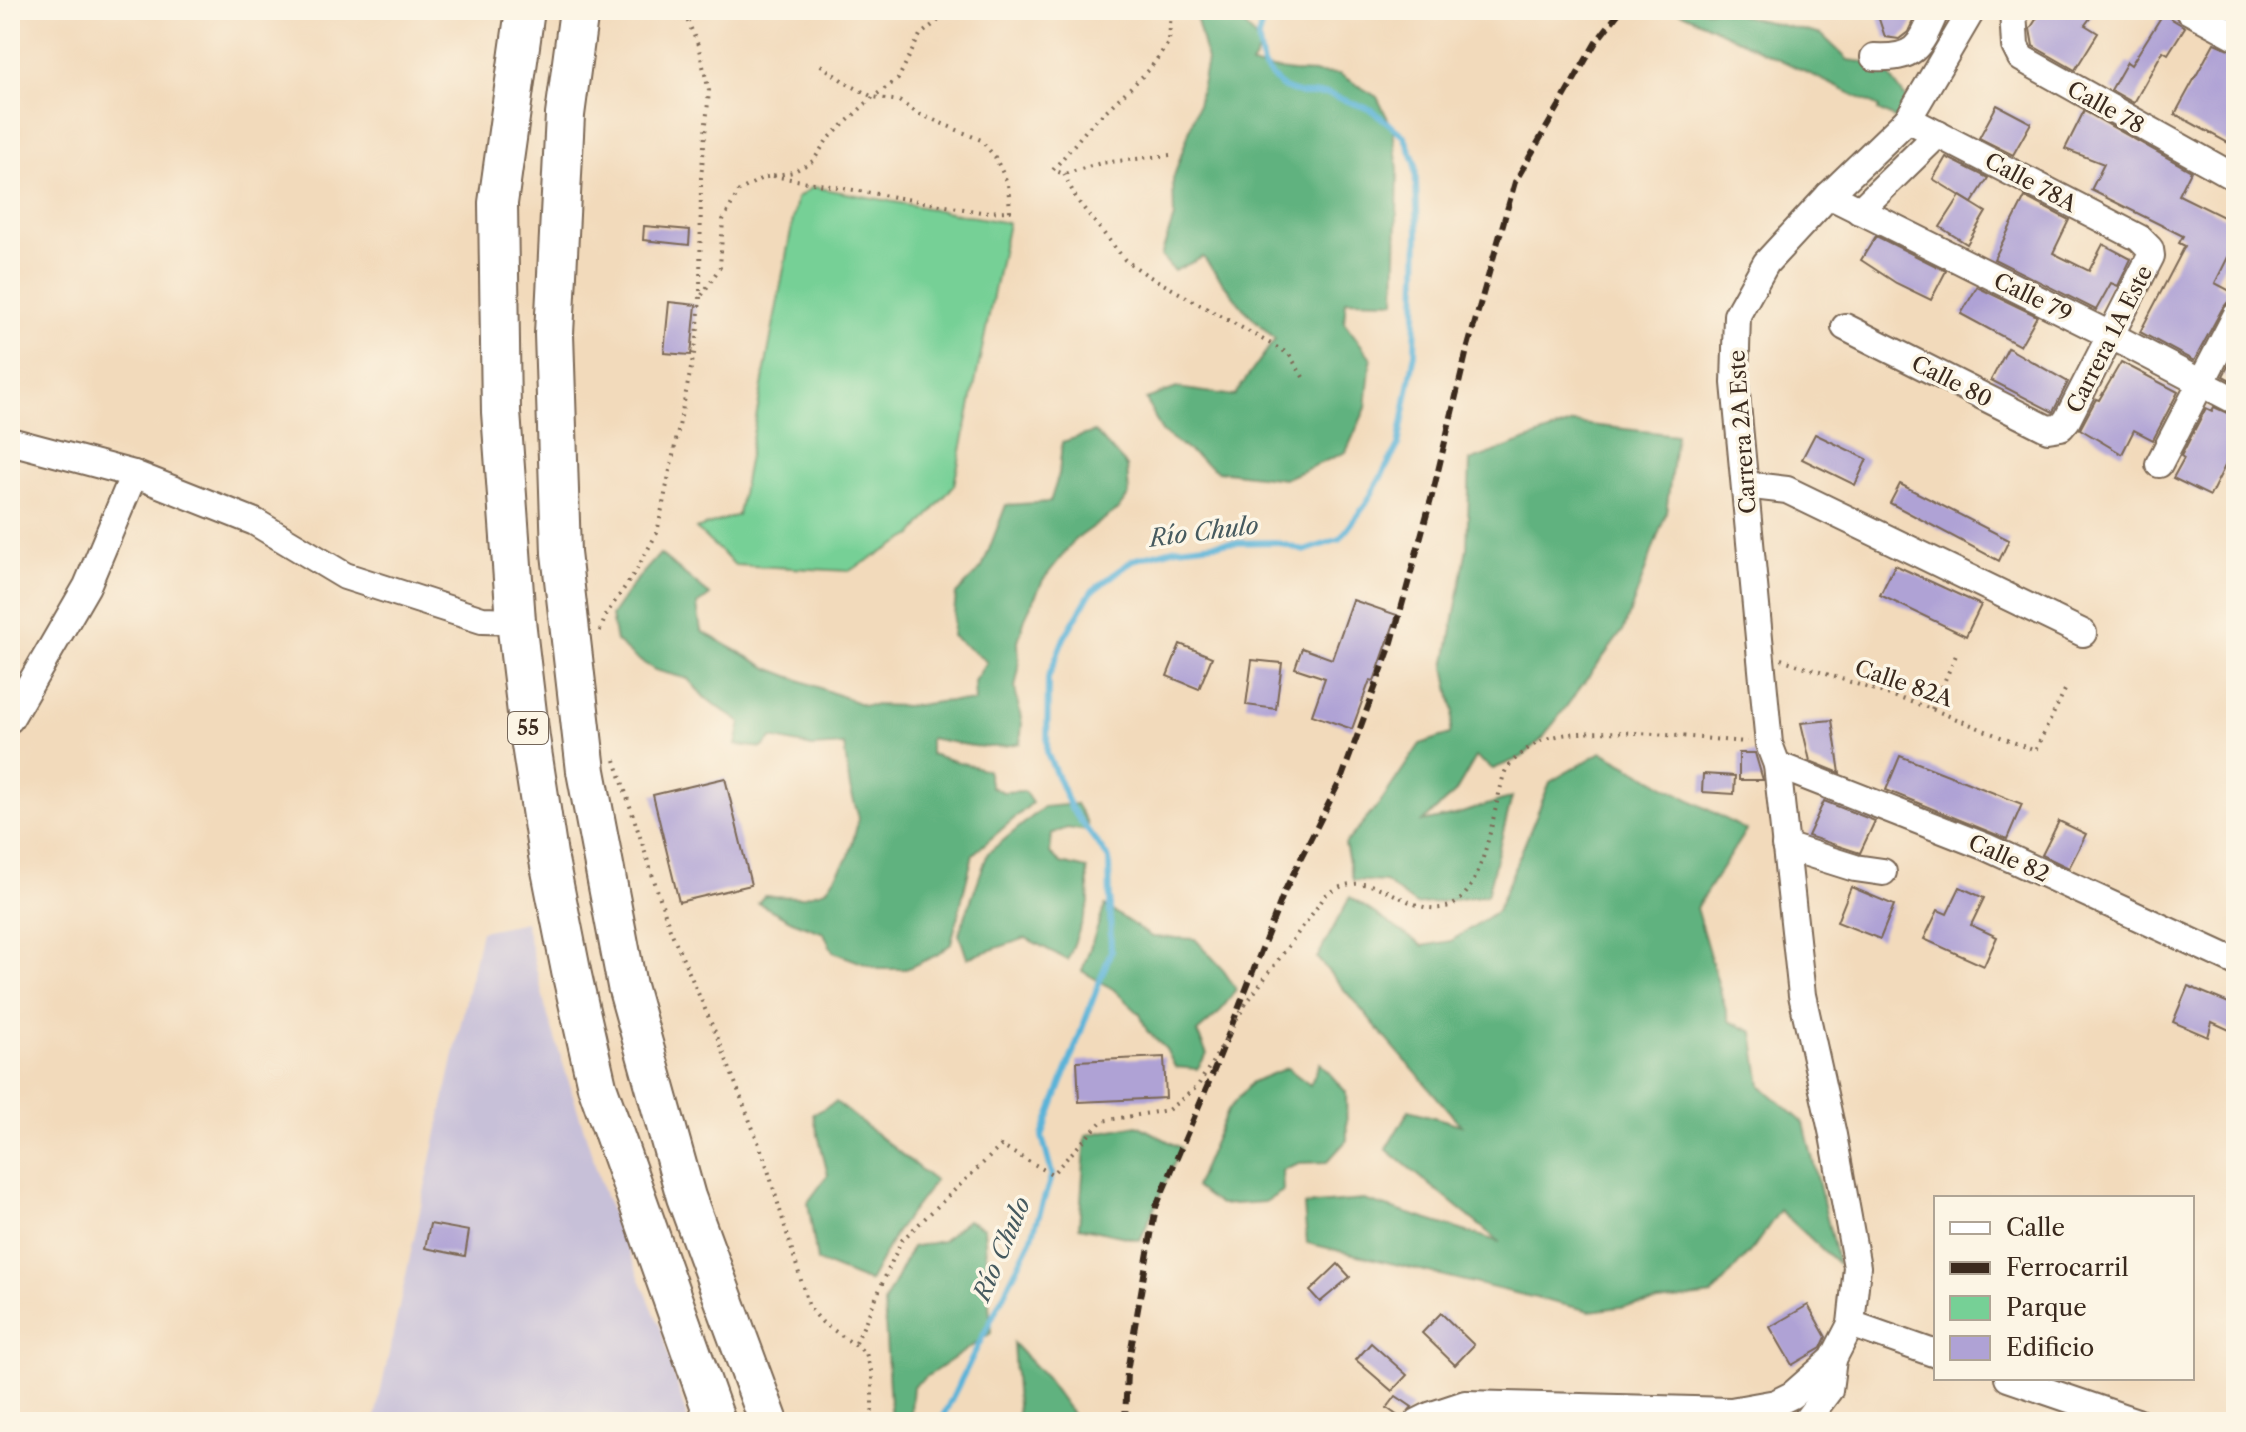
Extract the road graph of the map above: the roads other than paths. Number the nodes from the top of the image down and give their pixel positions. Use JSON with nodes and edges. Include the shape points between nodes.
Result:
{"nodes":[{"id":1,"x":525,"y":10,"type":"edge"},
{"id":2,"x":579,"y":10,"type":"edge"},
{"id":3,"x":1936,"y":10,"type":"edge"},
{"id":4,"x":1972,"y":10,"type":"edge"},
{"id":5,"x":2013,"y":10,"type":"edge"},
{"id":6,"x":2188,"y":10,"type":"edge"},
{"id":7,"x":2236,"y":36,"type":"edge"},
{"id":8,"x":1874,"y":57,"type":"dead end"},
{"id":9,"x":1908,"y":119,"type":"junction"},
{"id":10,"x":1938,"y":134,"type":"junction"},
{"id":11,"x":2236,"y":178,"type":"edge"},
{"id":12,"x":1829,"y":195,"type":"junction"},
{"id":13,"x":1859,"y":211,"type":"junction"},
{"id":14,"x":2150,"y":249,"type":"joint"},
{"id":15,"x":2236,"y":316,"type":"edge"},
{"id":16,"x":1845,"y":327,"type":"dead end"},
{"id":17,"x":2110,"y":335,"type":"junction"},
{"id":18,"x":2203,"y":384,"type":"junction"},
{"id":19,"x":2236,"y":401,"type":"edge"},
{"id":20,"x":2061,"y":427,"type":"joint"},
{"id":21,"x":10,"y":441,"type":"edge"},
{"id":22,"x":2159,"y":464,"type":"dead end"},
{"id":23,"x":134,"y":474,"type":"junction"},
{"id":24,"x":1745,"y":485,"type":"junction"},
{"id":25,"x":516,"y":621,"type":"junction"},
{"id":26,"x":2083,"y":633,"type":"dead end"},
{"id":27,"x":10,"y":719,"type":"edge"},
{"id":28,"x":1773,"y":754,"type":"junction"},
{"id":29,"x":1785,"y":846,"type":"junction"},
{"id":30,"x":1883,"y":872,"type":"dead end"},
{"id":31,"x":2236,"y":962,"type":"edge"},
{"id":32,"x":1851,"y":1324,"type":"junction"},
{"id":33,"x":1934,"y":1353,"type":"edge"},
{"id":34,"x":1833,"y":1359,"type":"junction"},
{"id":35,"x":2014,"y":1380,"type":"edge"},
{"id":36,"x":1729,"y":1416,"type":"edge"},
{"id":37,"x":716,"y":1422,"type":"edge"},
{"id":38,"x":769,"y":1422,"type":"edge"},
{"id":39,"x":1418,"y":1422,"type":"edge"},
{"id":40,"x":1805,"y":1422,"type":"edge"},
{"id":41,"x":2137,"y":1422,"type":"edge"}],
"edges":[{"from":1,"to":25,"type":"highway","number":"55","via":[[498,203],[501,412]]},
{"from":2,"to":38,"type":"highway","number":"55","via":[[565,115],[554,334],[561,553],[586,771],[627,986],[686,1197]]},
{"from":3,"to":8,"type":"street","via":[[1911,52],[1898,58]]},
{"from":4,"to":9,"type":"street","name":"Carrera 2A Este"},
{"from":5,"to":11,"type":"street","name":"Calle 78","via":[[2021,58]]},
{"from":6,"to":7,"type":"street"},
{"from":9,"to":10,"type":"street","name":"Calle 78A"},
{"from":9,"to":12,"type":"street","name":"Carrera 2A Este"},
{"from":10,"to":13,"type":"street"},
{"from":10,"to":14,"type":"street","name":"Calle 78A","via":[[2139,238]]},
{"from":12,"to":13,"type":"street","name":"Calle 79"},
{"from":12,"to":24,"type":"street","name":"Carrera 2A Este","via":[[1766,263],[1737,315],[1735,383]]},
{"from":13,"to":17,"type":"street","name":"Calle 79"},
{"from":14,"to":17,"type":"street","name":"Carrera 1A Este"},
{"from":15,"to":18,"type":"street"},
{"from":16,"to":20,"type":"street","name":"Calle 80","via":[[2048,429]]},
{"from":17,"to":18,"type":"street","name":"Calle 79"},
{"from":17,"to":20,"type":"street","name":"Carrera 1A Este"},
{"from":18,"to":19,"type":"street","name":"Calle 79"},
{"from":18,"to":22,"type":"street"},
{"from":21,"to":23,"type":"street"},
{"from":23,"to":25,"type":"street","via":[[255,522],[345,576],[482,620]]},
{"from":23,"to":27,"type":"street","via":[[87,586]]},
{"from":24,"to":26,"type":"street","via":[[1787,490]]},
{"from":24,"to":28,"type":"street","name":"Carrera 2A Este"},
{"from":25,"to":37,"type":"highway","number":"55","via":[[548,855],[597,1086]]},
{"from":28,"to":29,"type":"street","name":"Carrera 2A Este"},
{"from":28,"to":31,"type":"street","name":"Calle 82"},
{"from":29,"to":30,"type":"street"},
{"from":29,"to":32,"type":"street","name":"Carrera 2A Este","via":[[1802,995],[1857,1267]]},
{"from":32,"to":33,"type":"street"},
{"from":32,"to":34,"type":"street"},
{"from":34,"to":36,"type":"street","via":[[1792,1395]]},
{"from":34,"to":40,"type":"street","via":[[1829,1390]]},
{"from":35,"to":41,"type":"street"},
{"from":36,"to":39,"type":"street","via":[[1465,1404]]}]}
